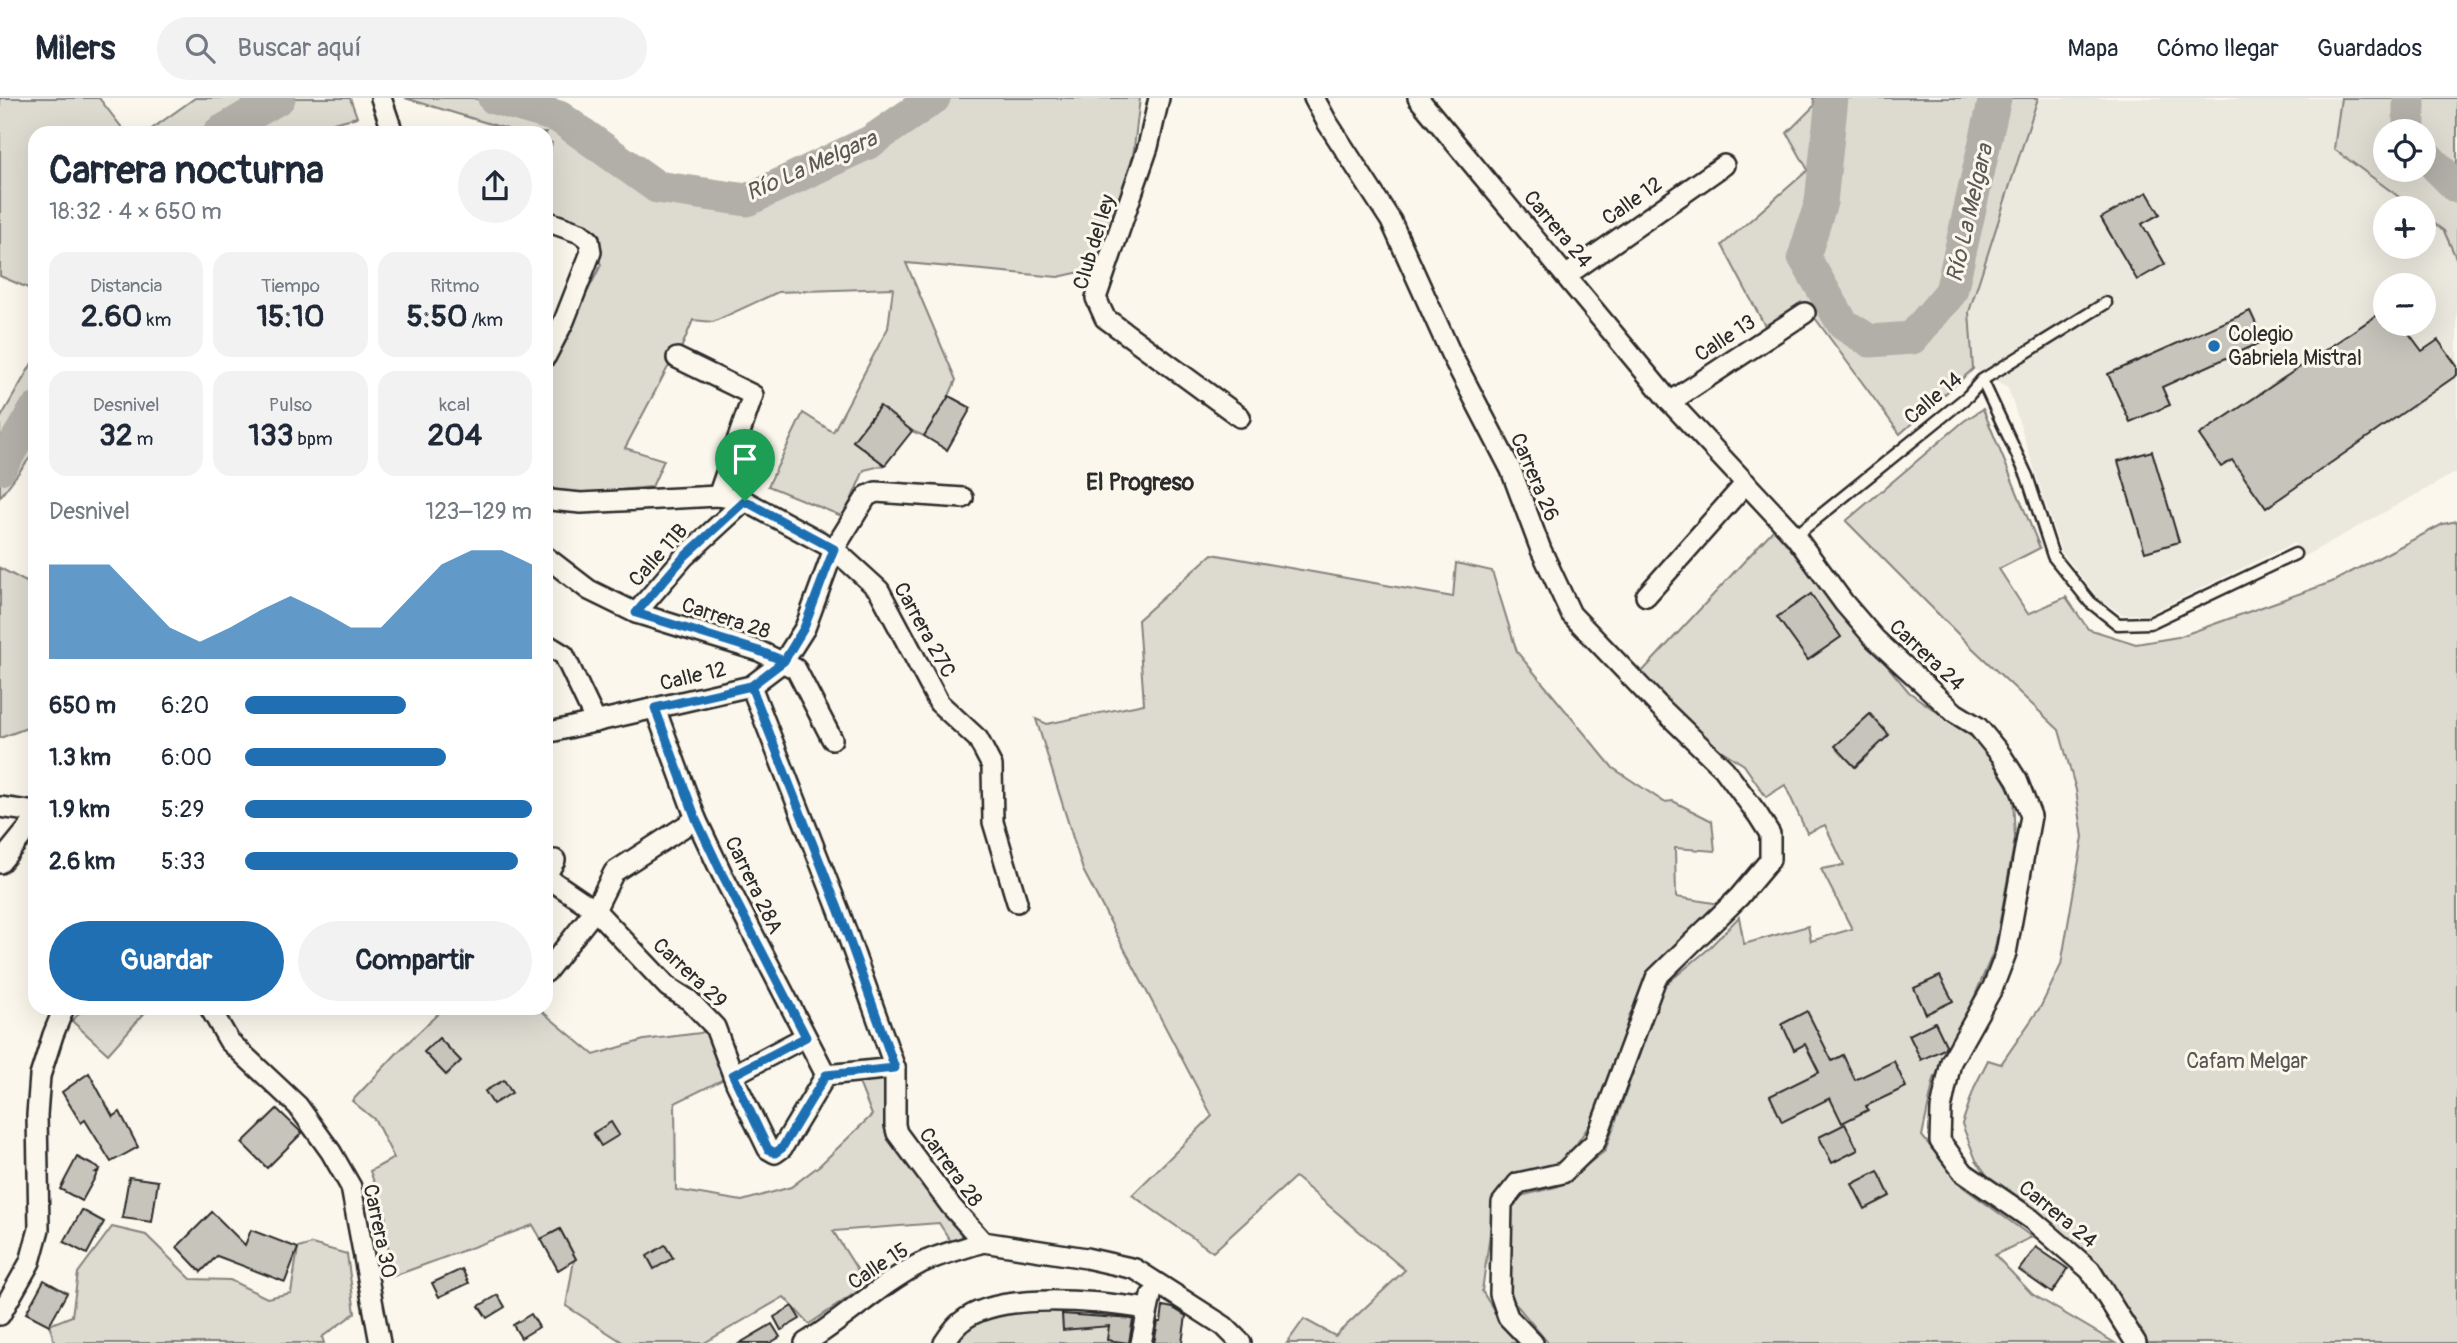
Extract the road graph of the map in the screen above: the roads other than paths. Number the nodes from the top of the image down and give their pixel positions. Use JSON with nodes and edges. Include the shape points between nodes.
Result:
{"nodes":[{"id":1,"x":381,"y":98,"type":"edge"},
{"id":2,"x":1159,"y":98,"type":"edge"},
{"id":3,"x":1314,"y":98,"type":"edge"},
{"id":4,"x":1418,"y":98,"type":"edge"},
{"id":5,"x":391,"y":126,"type":"edge"},
{"id":6,"x":1724,"y":165,"type":"dead end"},
{"id":7,"x":553,"y":223,"type":"edge"},
{"id":8,"x":1567,"y":275,"type":"junction"},
{"id":9,"x":2106,"y":303,"type":"dead end"},
{"id":10,"x":1805,"y":313,"type":"dead end"},
{"id":11,"x":555,"y":318,"type":"edge"},
{"id":12,"x":677,"y":358,"type":"dead end"},
{"id":13,"x":1983,"y":380,"type":"junction"},
{"id":14,"x":1670,"y":402,"type":"junction"},
{"id":15,"x":1240,"y":417,"type":"dead end"},
{"id":16,"x":1746,"y":483,"type":"junction"},
{"id":17,"x":718,"y":496,"type":"junction"},
{"id":18,"x":963,"y":498,"type":"dead end"},
{"id":19,"x":553,"y":500,"type":"edge"},
{"id":20,"x":745,"y":501,"type":"junction"},
{"id":21,"x":1795,"y":536,"type":"junction"},
{"id":22,"x":834,"y":549,"type":"junction"},
{"id":23,"x":2295,"y":554,"type":"dead end"},
{"id":24,"x":553,"y":562,"type":"edge"},
{"id":25,"x":1646,"y":596,"type":"dead end"},
{"id":26,"x":636,"y":613,"type":"junction"},
{"id":27,"x":553,"y":649,"type":"edge"},
{"id":28,"x":784,"y":661,"type":"junction"},
{"id":29,"x":751,"y":686,"type":"junction"},
{"id":30,"x":655,"y":708,"type":"junction"},
{"id":31,"x":596,"y":722,"type":"junction"},
{"id":32,"x":553,"y":731,"type":"edge"},
{"id":33,"x":832,"y":739,"type":"dead end"},
{"id":34,"x":0,"y":807,"type":"edge"},
{"id":35,"x":28,"y":811,"type":"edge"},
{"id":36,"x":696,"y":819,"type":"junction"},
{"id":37,"x":28,"y":829,"type":"edge"},
{"id":38,"x":555,"y":860,"type":"dead end"},
{"id":39,"x":0,"y":863,"type":"edge"},
{"id":40,"x":553,"y":864,"type":"edge"},
{"id":41,"x":553,"y":880,"type":"edge"},
{"id":42,"x":1017,"y":902,"type":"dead end"},
{"id":43,"x":596,"y":910,"type":"junction"},
{"id":44,"x":553,"y":963,"type":"edge"},
{"id":45,"x":62,"y":1015,"type":"edge"},
{"id":46,"x":214,"y":1015,"type":"edge"},
{"id":47,"x":806,"y":1037,"type":"junction"},
{"id":48,"x":895,"y":1068,"type":"junction"},
{"id":49,"x":733,"y":1075,"type":"junction"},
{"id":50,"x":826,"y":1075,"type":"junction"},
{"id":51,"x":983,"y":1242,"type":"junction"},
{"id":52,"x":1155,"y":1282,"type":"junction"},
{"id":53,"x":1147,"y":1309,"type":"junction"},
{"id":54,"x":0,"y":1315,"type":"edge"},
{"id":55,"x":380,"y":1343,"type":"edge"},
{"id":56,"x":805,"y":1343,"type":"edge"},
{"id":57,"x":944,"y":1343,"type":"edge"},
{"id":58,"x":1141,"y":1343,"type":"edge"},
{"id":59,"x":1241,"y":1343,"type":"edge"},
{"id":60,"x":1533,"y":1343,"type":"edge"},
{"id":61,"x":2136,"y":1343,"type":"edge"}],
"edges":[{"from":1,"to":5,"type":"street"},
{"from":2,"to":15,"type":"street","name":"Club del ley","via":[[1148,147],[1096,298],[1105,318]]},
{"from":3,"to":60,"type":"street","name":"Carrera 26","via":[[1391,221],[1451,354],[1511,470],[1571,614],[1724,769],[1770,834],[1770,860],[1656,978],[1595,1142],[1563,1173],[1518,1183],[1502,1203],[1500,1294],[1508,1317]]},
{"from":4,"to":8,"type":"street","name":"Carrera 24"},
{"from":6,"to":8,"type":"street","name":"Calle 12"},
{"from":7,"to":11,"type":"street","via":[[580,233],[589,240],[591,252]]},
{"from":8,"to":14,"type":"street","name":"Carrera 24"},
{"from":9,"to":13,"type":"lane","name":"Calle 14"},
{"from":10,"to":14,"type":"street","name":"Calle 13"},
{"from":12,"to":17,"type":"street","via":[[753,395]]},
{"from":13,"to":21,"type":"lane","name":"Calle 14"},
{"from":13,"to":23,"type":"lane","via":[[2027,475],[2053,556],[2090,602],[2118,624],[2150,622]]},
{"from":14,"to":16,"type":"street","name":"Carrera 24"},
{"from":16,"to":21,"type":"street","name":"Carrera 24"},
{"from":16,"to":25,"type":"street"},
{"from":17,"to":19,"type":"street","name":"Carrera 27C"},
{"from":17,"to":20,"type":"street","name":"Carrera 27C"},
{"from":18,"to":22,"type":"street","name":"Calle 12","via":[[876,492],[867,496]]},
{"from":20,"to":22,"type":"street","name":"Carrera 27C"},
{"from":20,"to":26,"type":"street","name":"Calle 11B","via":[[684,557]]},
{"from":21,"to":61,"type":"street","name":"Carrera 24","via":[[1875,639],[1955,713],[1978,727],[2017,780],[2031,816],[2006,953],[1993,987],[1951,1062],[1940,1141],[1964,1173],[2031,1219],[2090,1270]]},
{"from":22,"to":28,"type":"street","name":"Calle 12","via":[[804,628]]},
{"from":22,"to":42,"type":"street","name":"Carrera 27C","via":[[879,590],[939,703],[978,739],[992,766],[993,822]]},
{"from":24,"to":26,"type":"street","name":"Carrera 28","via":[[589,590]]},
{"from":26,"to":28,"type":"street","name":"Carrera 28"},
{"from":27,"to":31,"type":"street","via":[[564,656]]},
{"from":28,"to":29,"type":"street","name":"Calle 12"},
{"from":28,"to":33,"type":"street","via":[[796,668]]},
{"from":29,"to":30,"type":"street","name":"Calle 12"},
{"from":29,"to":48,"type":"street","name":"Carrera 28"},
{"from":30,"to":31,"type":"street","name":"Calle 12"},
{"from":30,"to":36,"type":"street","name":"Carrera 28A"},
{"from":31,"to":32,"type":"street","name":"Calle 12"},
{"from":34,"to":35,"type":"street"},
{"from":36,"to":43,"type":"street","via":[[614,872]]},
{"from":36,"to":47,"type":"street","name":"Carrera 28A"},
{"from":37,"to":39,"type":"street"},
{"from":38,"to":40,"type":"street","name":"Carrera 29"},
{"from":41,"to":43,"type":"street","name":"Carrera 29"},
{"from":43,"to":44,"type":"street"},
{"from":43,"to":49,"type":"street","name":"Carrera 29","via":[[668,987],[689,1000],[715,1027]]},
{"from":45,"to":54,"type":"street","via":[[40,1076],[39,1229],[30,1262]]},
{"from":46,"to":55,"type":"street","name":"Carrera 30","via":[[229,1041],[298,1106],[351,1187]]},
{"from":47,"to":49,"type":"street"},
{"from":47,"to":50,"type":"street","name":"Carrera 28A"},
{"from":48,"to":50,"type":"street"},
{"from":48,"to":51,"type":"street","name":"Carrera 28","via":[[897,1133]]},
{"from":49,"to":50,"type":"street","name":"Carrera 29","via":[[768,1149],[775,1153]]},
{"from":51,"to":52,"type":"street","via":[[1135,1269]]},
{"from":51,"to":56,"type":"street","name":"Calle 15","via":[[923,1262]]},
{"from":52,"to":53,"type":"street"},
{"from":52,"to":59,"type":"street","via":[[1224,1326]]},
{"from":53,"to":57,"type":"street","via":[[1097,1301],[1014,1303],[961,1321]]},
{"from":53,"to":58,"type":"street"}]}
